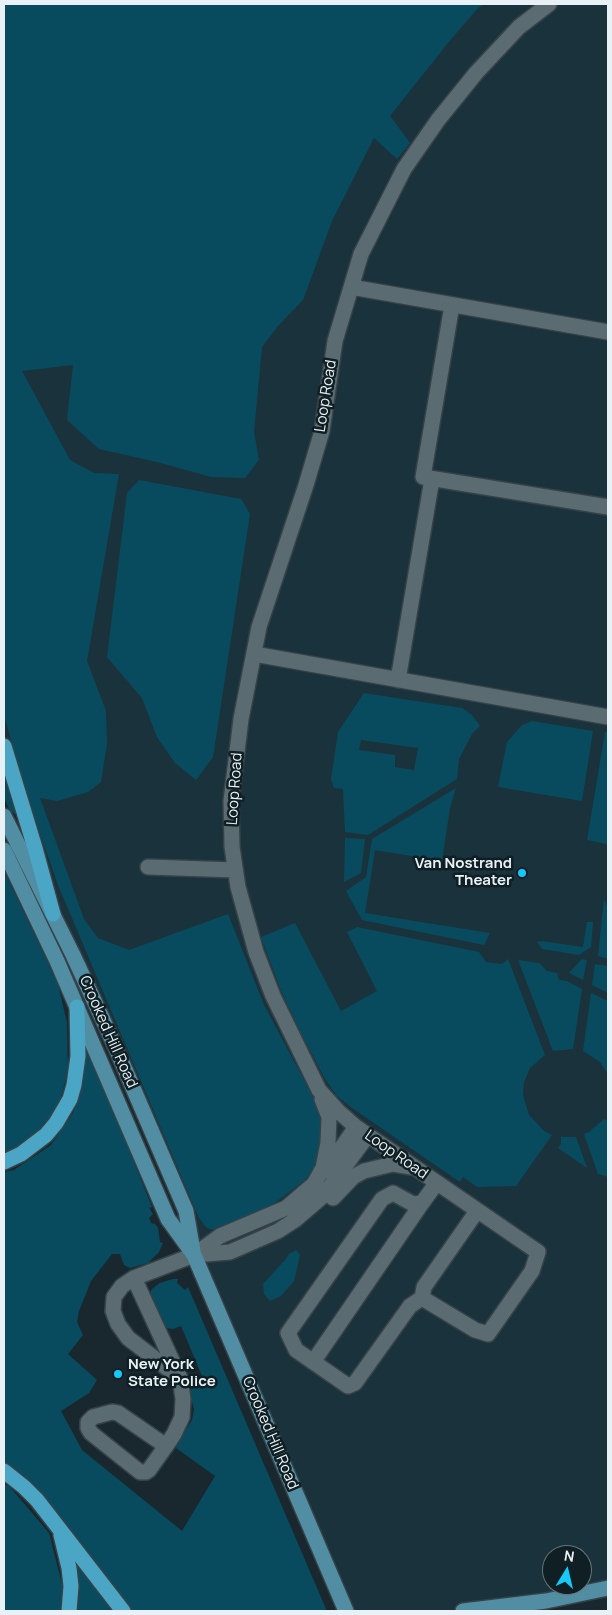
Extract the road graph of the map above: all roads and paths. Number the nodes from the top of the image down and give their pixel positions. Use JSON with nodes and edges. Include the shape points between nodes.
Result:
{"nodes":[{"id":1,"x":549,"y":4,"type":"edge"},
{"id":2,"x":351,"y":286,"type":"junction"},
{"id":3,"x":452,"y":305,"type":"junction"},
{"id":4,"x":608,"y":332,"type":"edge"},
{"id":5,"x":432,"y":478,"type":"junction"},
{"id":6,"x":608,"y":507,"type":"edge"},
{"id":7,"x":254,"y":654,"type":"junction"},
{"id":8,"x":398,"y":680,"type":"junction"},
{"id":9,"x":608,"y":717,"type":"edge"},
{"id":10,"x":4,"y":746,"type":"edge"},
{"id":11,"x":4,"y":816,"type":"edge"},
{"id":12,"x":4,"y":850,"type":"edge"},
{"id":13,"x":148,"y":867,"type":"dead end"},
{"id":14,"x":235,"y":870,"type":"junction"},
{"id":15,"x":53,"y":914,"type":"junction"},
{"id":16,"x":77,"y":1008,"type":"junction"},
{"id":17,"x":319,"y":1090,"type":"junction"},
{"id":18,"x":362,"y":1131,"type":"junction"},
{"id":19,"x":4,"y":1162,"type":"edge"},
{"id":20,"x":412,"y":1167,"type":"junction"},
{"id":21,"x":314,"y":1184,"type":"junction"},
{"id":22,"x":436,"y":1184,"type":"junction"},
{"id":23,"x":422,"y":1203,"type":"junction"},
{"id":24,"x":477,"y":1211,"type":"junction"},
{"id":25,"x":304,"y":1214,"type":"junction"},
{"id":26,"x":194,"y":1255,"type":"junction"},
{"id":27,"x":134,"y":1278,"type":"junction"},
{"id":28,"x":422,"y":1298,"type":"junction"},
{"id":29,"x":313,"y":1362,"type":"junction"},
{"id":30,"x":180,"y":1378,"type":"junction"},
{"id":31,"x":166,"y":1446,"type":"junction"},
{"id":32,"x":4,"y":1472,"type":"edge"},
{"id":33,"x":59,"y":1528,"type":"junction"},
{"id":34,"x":608,"y":1588,"type":"edge"},
{"id":35,"x":69,"y":1611,"type":"edge"},
{"id":36,"x":123,"y":1611,"type":"edge"},
{"id":37,"x":346,"y":1611,"type":"edge"},
{"id":38,"x":463,"y":1611,"type":"edge"}],
"edges":[{"from":1,"to":2,"type":"lane","name":"Loop Road","via":[[520,27],[476,73],[432,128],[404,169],[361,254]]},
{"from":2,"to":3,"type":"lane"},
{"from":2,"to":7,"type":"lane","name":"Loop Road","via":[[335,341],[322,431],[258,627]]},
{"from":3,"to":4,"type":"lane"},
{"from":3,"to":5,"type":"lane","via":[[423,477]]},
{"from":5,"to":6,"type":"lane"},
{"from":5,"to":8,"type":"lane"},
{"from":7,"to":8,"type":"lane"},
{"from":7,"to":14,"type":"lane","name":"Loop Road","via":[[241,720],[231,801]]},
{"from":8,"to":9,"type":"lane"},
{"from":10,"to":15,"type":"highway"},
{"from":11,"to":15,"type":"main road","name":"Crooked Hill Road"},
{"from":12,"to":16,"type":"main road","name":"Crooked Hill Road"},
{"from":13,"to":14,"type":"lane"},
{"from":14,"to":17,"type":"lane","name":"Loop Road","via":[[256,952],[273,996]]},
{"from":15,"to":26,"type":"main road","name":"Crooked Hill Road","via":[[115,1046],[186,1211]]},
{"from":16,"to":19,"type":"highway","via":[[78,1056],[70,1099],[46,1135]]},
{"from":16,"to":26,"type":"main road","name":"Crooked Hill Road","via":[[168,1219]]},
{"from":17,"to":18,"type":"lane","name":"Loop Road"},
{"from":17,"to":21,"type":"lane","via":[[329,1117],[328,1143],[323,1168]]},
{"from":18,"to":20,"type":"lane","name":"Loop Road"},
{"from":18,"to":21,"type":"lane"},
{"from":18,"to":25,"type":"lane","via":[[331,1187]]},
{"from":20,"to":22,"type":"lane","name":"Loop Road"},
{"from":20,"to":25,"type":"lane","via":[[393,1164],[364,1171],[353,1177],[326,1206]]},
{"from":21,"to":26,"type":"lane","via":[[286,1208],[220,1236]]},
{"from":22,"to":23,"type":"lane"},
{"from":22,"to":24,"type":"lane","name":"Loop Road"},
{"from":23,"to":29,"type":"lane"},
{"from":23,"to":29,"type":"lane","via":[[414,1204],[393,1193],[382,1199],[288,1333],[296,1350]]},
{"from":24,"to":28,"type":"lane","via":[[424,1287]]},
{"from":24,"to":28,"type":"lane","name":"Loop Road","via":[[538,1252],[532,1271],[488,1334],[475,1330]]},
{"from":25,"to":26,"type":"lane","via":[[278,1231],[230,1252]]},
{"from":26,"to":27,"type":"lane"},
{"from":26,"to":37,"type":"main road","name":"Crooked Hill Road"},
{"from":27,"to":30,"type":"lane"},
{"from":27,"to":30,"type":"lane","via":[[114,1297],[113,1312],[118,1324],[128,1338]]},
{"from":28,"to":29,"type":"lane","via":[[410,1306],[355,1383],[348,1386]]},
{"from":30,"to":31,"type":"lane","via":[[182,1417]]},
{"from":31,"to":31,"type":"lane","via":[[149,1470],[140,1472],[91,1433],[88,1422],[93,1417],[118,1413]]},
{"from":32,"to":33,"type":"highway","via":[[37,1500]]},
{"from":33,"to":35,"type":"highway","via":[[69,1568]]},
{"from":33,"to":36,"type":"highway"},
{"from":34,"to":38,"type":"main road","via":[[546,1601]]}]}
